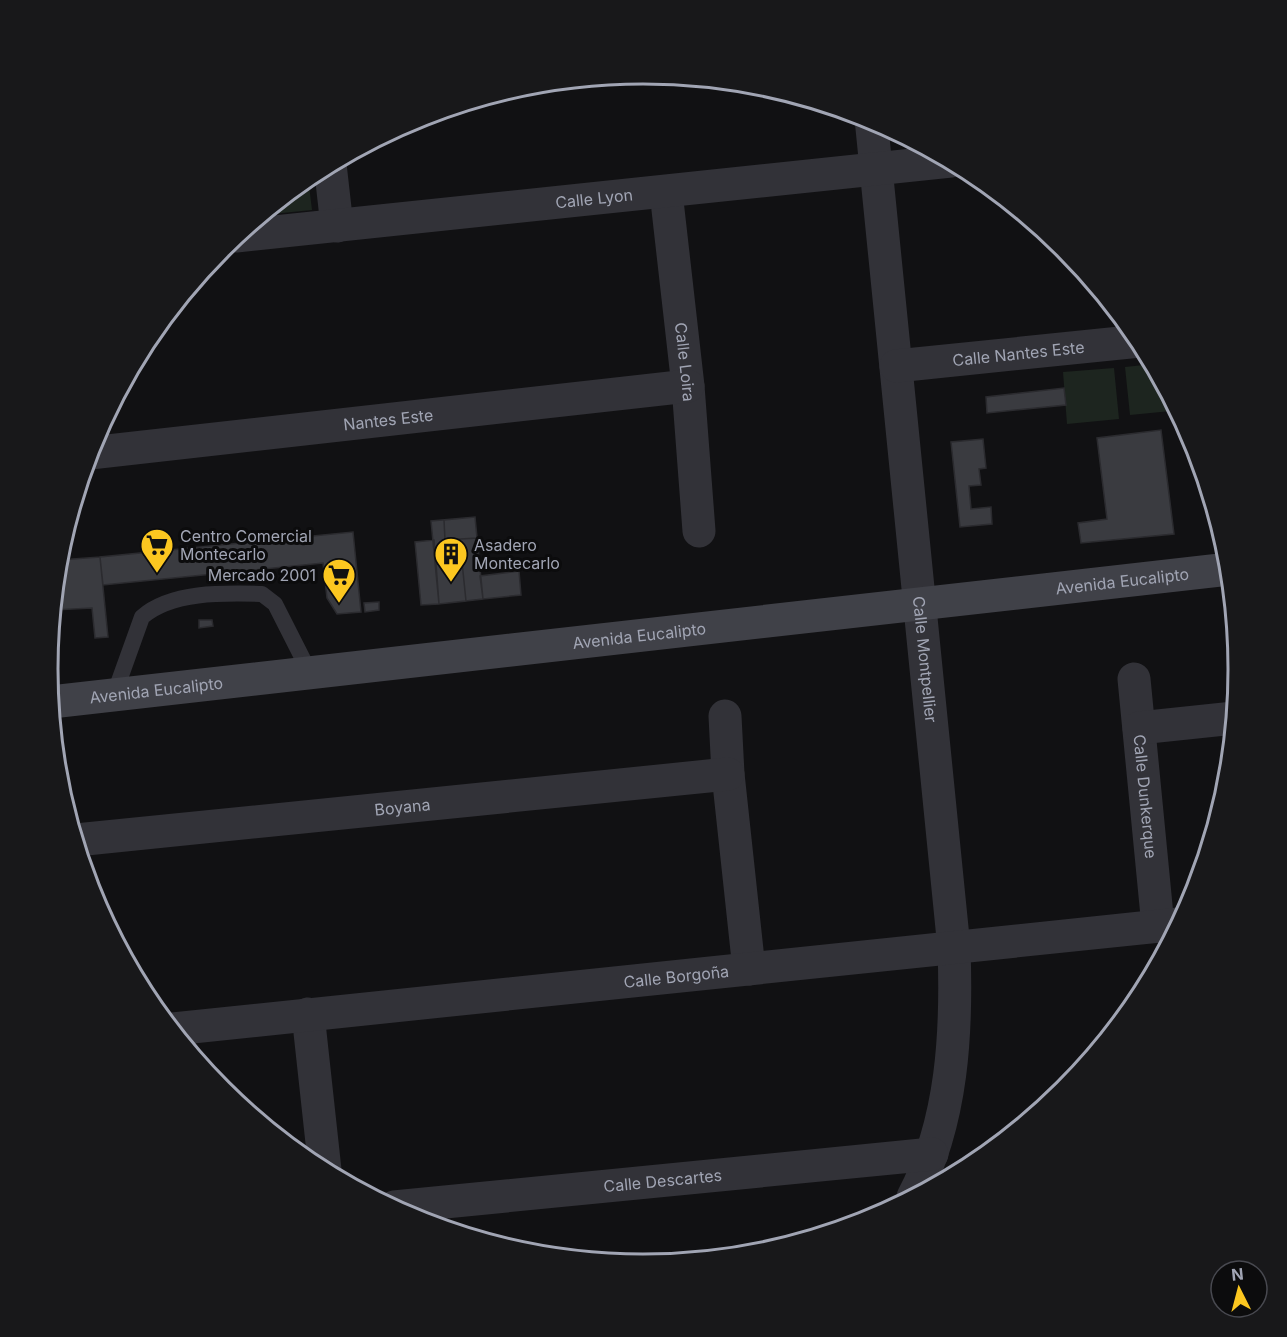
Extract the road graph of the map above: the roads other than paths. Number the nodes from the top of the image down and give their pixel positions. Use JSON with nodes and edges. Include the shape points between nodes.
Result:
{"nodes":[{"id":1,"x":873,"y":131,"type":"edge"},
{"id":2,"x":937,"y":162,"type":"edge"},
{"id":3,"x":877,"y":168,"type":"junction"},
{"id":4,"x":331,"y":174,"type":"edge"},
{"id":5,"x":666,"y":192,"type":"junction"},
{"id":6,"x":337,"y":226,"type":"junction"},
{"id":7,"x":252,"y":234,"type":"edge"},
{"id":8,"x":1129,"y":341,"type":"edge"},
{"id":9,"x":897,"y":366,"type":"junction"},
{"id":10,"x":688,"y":386,"type":"junction"},
{"id":11,"x":100,"y":452,"type":"edge"},
{"id":12,"x":699,"y":531,"type":"dead end"},
{"id":13,"x":1220,"y":570,"type":"edge"},
{"id":14,"x":920,"y":603,"type":"junction"},
{"id":15,"x":310,"y":673,"type":"junction"},
{"id":16,"x":1134,"y":679,"type":"dead end"},
{"id":17,"x":114,"y":695,"type":"junction"},
{"id":18,"x":60,"y":701,"type":"edge"},
{"id":19,"x":725,"y":716,"type":"dead end"},
{"id":20,"x":1226,"y":718,"type":"edge"},
{"id":21,"x":1139,"y":728,"type":"junction"},
{"id":22,"x":728,"y":774,"type":"junction"},
{"id":23,"x":84,"y":839,"type":"edge"},
{"id":24,"x":1168,"y":925,"type":"edge"},
{"id":25,"x":954,"y":948,"type":"junction"},
{"id":26,"x":749,"y":969,"type":"junction"},
{"id":27,"x":308,"y":1014,"type":"junction"},
{"id":28,"x":182,"y":1028,"type":"edge"},
{"id":29,"x":932,"y":1154,"type":"junction"},
{"id":30,"x":324,"y":1158,"type":"edge"},
{"id":31,"x":919,"y":1184,"type":"edge"},
{"id":32,"x":412,"y":1205,"type":"edge"}],
"edges":[{"from":1,"to":3,"type":"street","name":"Calle Montpellier"},
{"from":2,"to":3,"type":"street","name":"Calle Lyon"},
{"from":3,"to":5,"type":"street","name":"Calle Lyon"},
{"from":3,"to":9,"type":"street","name":"Calle Montpellier"},
{"from":4,"to":6,"type":"street"},
{"from":5,"to":6,"type":"street","name":"Calle Lyon"},
{"from":5,"to":10,"type":"street","name":"Calle Loira"},
{"from":6,"to":7,"type":"street","name":"Calle Lyon"},
{"from":8,"to":9,"type":"street","name":"Calle Nantes Este"},
{"from":9,"to":14,"type":"street","name":"Calle Montpellier"},
{"from":10,"to":11,"type":"street","name":"Nantes Este"},
{"from":10,"to":12,"type":"street","name":"Calle Loira"},
{"from":13,"to":14,"type":"street","name":"Avenida Eucalipto"},
{"from":14,"to":15,"type":"street","name":"Avenida Eucalipto"},
{"from":14,"to":25,"type":"street","name":"Calle Montpellier"},
{"from":15,"to":17,"type":"street","name":"Avenida Eucalipto"},
{"from":15,"to":17,"type":"lane","via":[[275,604],[262,594],[195,598],[152,609],[142,617]]},
{"from":16,"to":21,"type":"street"},
{"from":17,"to":18,"type":"street","name":"Avenida Eucalipto"},
{"from":19,"to":22,"type":"street"},
{"from":20,"to":21,"type":"street","name":"Calle Dunkerque"},
{"from":21,"to":24,"type":"street","name":"Calle Dunkerque"},
{"from":22,"to":23,"type":"street","name":"Boyana"},
{"from":22,"to":26,"type":"street"},
{"from":24,"to":25,"type":"street","name":"Calle Borgoña"},
{"from":25,"to":26,"type":"street","name":"Calle Borgoña"},
{"from":25,"to":29,"type":"street","name":"Calle Montpellier","via":[[955,1025]]},
{"from":26,"to":27,"type":"street","name":"Calle Borgoña"},
{"from":27,"to":28,"type":"street","name":"Calle Borgoña"},
{"from":27,"to":30,"type":"street"},
{"from":29,"to":31,"type":"street","name":"Calle Montpellier"},
{"from":29,"to":32,"type":"street","name":"Calle Descartes"}]}
